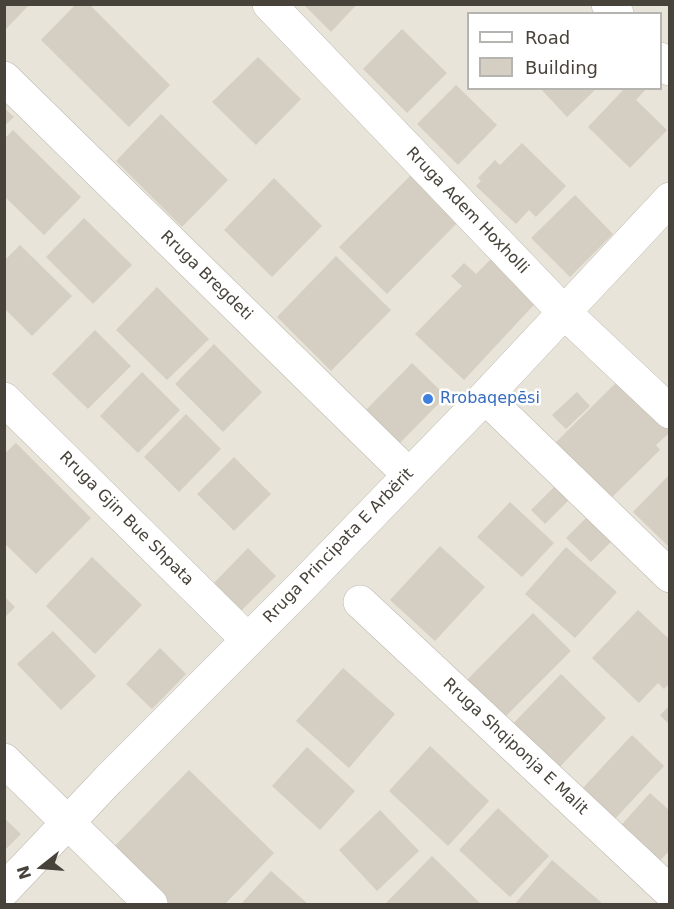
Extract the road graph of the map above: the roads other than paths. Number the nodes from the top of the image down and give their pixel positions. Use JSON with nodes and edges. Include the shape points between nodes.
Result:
{"nodes":[{"id":1,"x":269,"y":4,"type":"edge"},
{"id":2,"x":4,"y":78,"type":"edge"},
{"id":3,"x":669,"y":199,"type":"edge"},
{"id":4,"x":564,"y":312,"type":"junction"},
{"id":5,"x":485,"y":397,"type":"junction"},
{"id":6,"x":4,"y":399,"type":"edge"},
{"id":7,"x":669,"y":412,"type":"edge"},
{"id":8,"x":408,"y":474,"type":"junction"},
{"id":9,"x":669,"y":576,"type":"edge"},
{"id":10,"x":360,"y":602,"type":"dead end"},
{"id":11,"x":248,"y":640,"type":"junction"},
{"id":12,"x":4,"y":760,"type":"edge"},
{"id":13,"x":68,"y":823,"type":"junction"},
{"id":14,"x":4,"y":890,"type":"edge"},
{"id":15,"x":669,"y":892,"type":"edge"},
{"id":16,"x":151,"y":904,"type":"edge"}],
"edges":[{"from":1,"to":4,"type":"street","name":"Rruga Adem Hoxholli"},
{"from":2,"to":8,"type":"street","name":"Rruga Bregdeti"},
{"from":3,"to":4,"type":"street","name":"Rruga Principata E Arbërit"},
{"from":4,"to":5,"type":"street","name":"Rruga Principata E Arbërit"},
{"from":4,"to":7,"type":"street","name":"Rruga Adem Hoxholli"},
{"from":5,"to":8,"type":"street","name":"Rruga Principata E Arbërit"},
{"from":5,"to":9,"type":"street"},
{"from":6,"to":11,"type":"street","name":"Rruga Gjin Bue Shpata"},
{"from":8,"to":11,"type":"street","name":"Rruga Principata E Arbërit"},
{"from":10,"to":15,"type":"street","name":"Rruga Shqiponja E Malit"},
{"from":11,"to":13,"type":"street","name":"Rruga Principata E Arbërit"},
{"from":12,"to":13,"type":"street"},
{"from":13,"to":14,"type":"street","name":"Rruga Principata E Arbërit"},
{"from":13,"to":16,"type":"street"}]}
